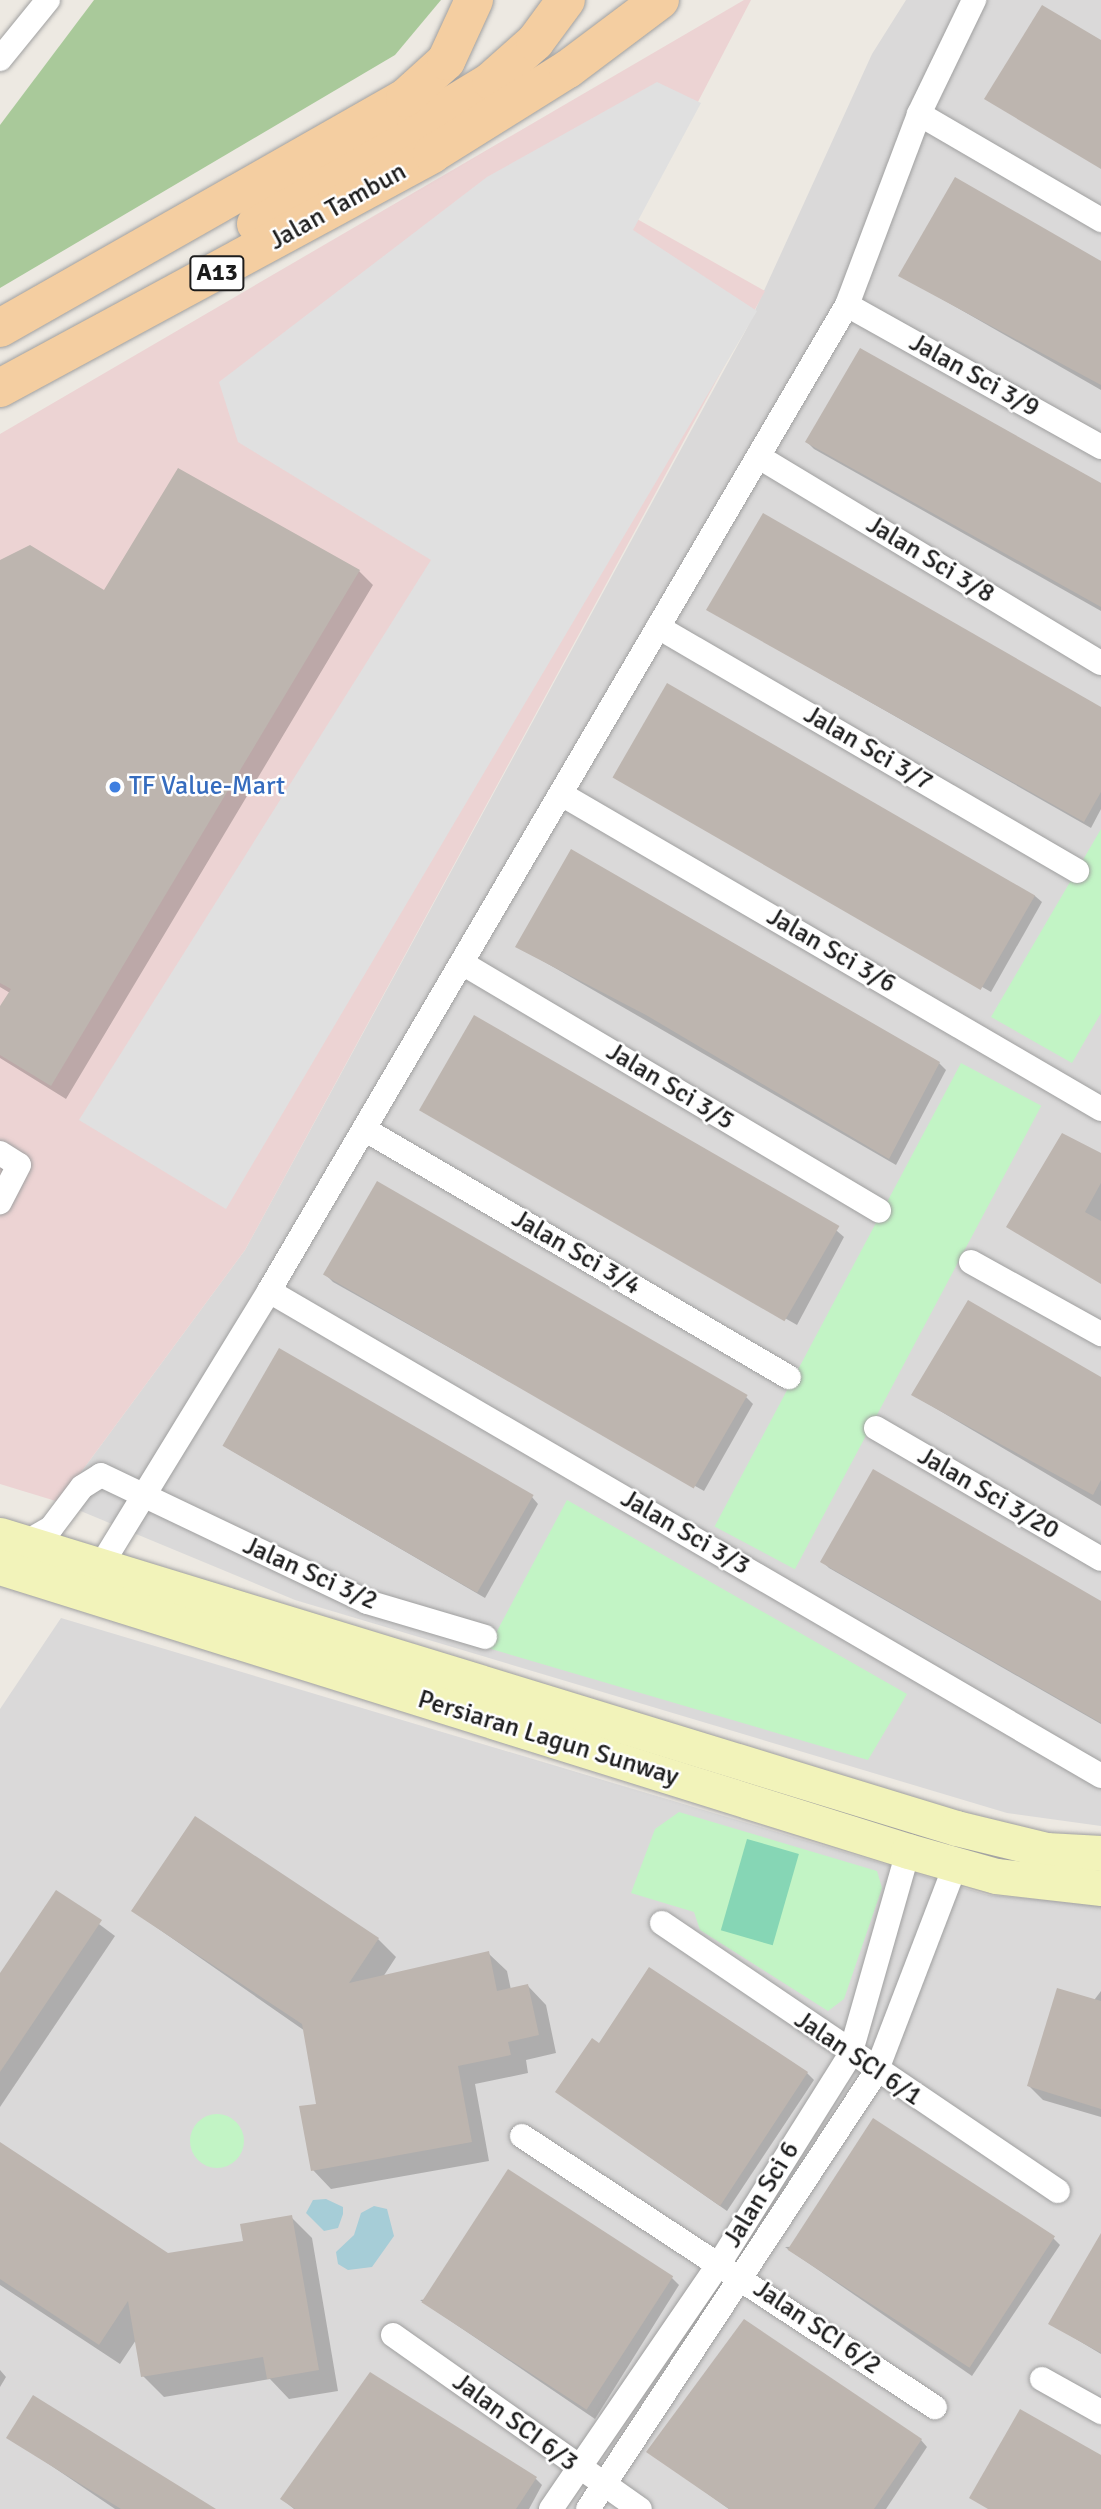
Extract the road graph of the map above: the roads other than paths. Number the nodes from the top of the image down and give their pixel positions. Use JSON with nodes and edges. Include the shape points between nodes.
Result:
{"nodes":[{"id":1,"x":48,"y":0,"type":"edge"},
{"id":2,"x":566,"y":0,"type":"edge"},
{"id":3,"x":660,"y":0,"type":"edge"},
{"id":4,"x":974,"y":0,"type":"edge"},
{"id":5,"x":477,"y":8,"type":"edge"},
{"id":6,"x":0,"y":60,"type":"edge"},
{"id":7,"x":919,"y":114,"type":"junction"},
{"id":8,"x":1101,"y":220,"type":"edge"},
{"id":9,"x":846,"y":305,"type":"junction"},
{"id":10,"x":119,"y":326,"type":"junction"},
{"id":11,"x":0,"y":328,"type":"edge"},
{"id":12,"x":0,"y":388,"type":"edge"},
{"id":13,"x":1101,"y":447,"type":"edge"},
{"id":14,"x":759,"y":457,"type":"junction"},
{"id":15,"x":658,"y":627,"type":"junction"},
{"id":16,"x":1101,"y":663,"type":"edge"},
{"id":17,"x":561,"y":794,"type":"junction"},
{"id":18,"x":1077,"y":871,"type":"dead end"},
{"id":19,"x":461,"y":963,"type":"junction"},
{"id":20,"x":1101,"y":1109,"type":"edge"},
{"id":21,"x":364,"y":1129,"type":"junction"},
{"id":22,"x":10,"y":1159,"type":"edge"},
{"id":23,"x":0,"y":1202,"type":"edge"},
{"id":24,"x":879,"y":1211,"type":"dead end"},
{"id":25,"x":971,"y":1262,"type":"dead end"},
{"id":26,"x":269,"y":1291,"type":"junction"},
{"id":27,"x":1101,"y":1334,"type":"edge"},
{"id":28,"x":789,"y":1377,"type":"dead end"},
{"id":29,"x":876,"y":1428,"type":"dead end"},
{"id":30,"x":144,"y":1490,"type":"junction"},
{"id":31,"x":13,"y":1539,"type":"edge"},
{"id":32,"x":1101,"y":1559,"type":"edge"},
{"id":33,"x":0,"y":1567,"type":"edge"},
{"id":34,"x":92,"y":1582,"type":"junction"},
{"id":35,"x":485,"y":1637,"type":"dead end"},
{"id":36,"x":1101,"y":1776,"type":"edge"},
{"id":37,"x":908,"y":1851,"type":"junction"},
{"id":38,"x":1101,"y":1853,"type":"edge"},
{"id":39,"x":956,"y":1864,"type":"junction"},
{"id":40,"x":1101,"y":1888,"type":"edge"},
{"id":41,"x":662,"y":1923,"type":"dead end"},
{"id":42,"x":850,"y":2055,"type":"junction"},
{"id":43,"x":876,"y":2072,"type":"junction"},
{"id":44,"x":522,"y":2136,"type":"dead end"},
{"id":45,"x":1058,"y":2191,"type":"dead end"},
{"id":46,"x":719,"y":2263,"type":"junction"},
{"id":47,"x":742,"y":2278,"type":"junction"},
{"id":48,"x":393,"y":2335,"type":"dead end"},
{"id":49,"x":1042,"y":2379,"type":"dead end"},
{"id":50,"x":935,"y":2407,"type":"dead end"},
{"id":51,"x":1101,"y":2412,"type":"edge"},
{"id":52,"x":579,"y":2470,"type":"junction"},
{"id":53,"x":603,"y":2486,"type":"junction"},
{"id":54,"x":551,"y":2509,"type":"edge"},
{"id":55,"x":588,"y":2509,"type":"edge"},
{"id":56,"x":640,"y":2509,"type":"edge"}],
"edges":[{"from":1,"to":6,"type":"street"},
{"from":2,"to":10,"type":"main road","via":[[535,42],[491,81],[198,260]]},
{"from":3,"to":10,"type":"main road","name":"Jalan Tambun","number":"A13","via":[[568,69],[432,154]]},
{"from":4,"to":7,"type":"street"},
{"from":5,"to":11,"type":"main road","number":"A13","via":[[429,79],[312,153]]},
{"from":7,"to":8,"type":"street"},
{"from":7,"to":9,"type":"street"},
{"from":9,"to":13,"type":"street","name":"Jalan Sci 3/9"},
{"from":9,"to":14,"type":"street"},
{"from":10,"to":12,"type":"main road","name":"Jalan Tambun","number":"A13"},
{"from":14,"to":15,"type":"street"},
{"from":14,"to":16,"type":"street","name":"Jalan Sci 3/8"},
{"from":15,"to":17,"type":"street"},
{"from":15,"to":18,"type":"street","name":"Jalan Sci 3/7"},
{"from":17,"to":19,"type":"street"},
{"from":17,"to":20,"type":"street","name":"Jalan Sci 3/6"},
{"from":19,"to":21,"type":"street"},
{"from":19,"to":24,"type":"street","name":"Jalan Sci 3/5"},
{"from":21,"to":26,"type":"street"},
{"from":21,"to":28,"type":"street","name":"Jalan Sci 3/4"},
{"from":22,"to":23,"type":"street"},
{"from":25,"to":27,"type":"street"},
{"from":26,"to":30,"type":"street"},
{"from":26,"to":36,"type":"street","name":"Jalan Sci 3/3"},
{"from":29,"to":32,"type":"street","name":"Jalan Sci 3/20"},
{"from":30,"to":31,"type":"street","name":"Jalan Sci 3/2","via":[[95,1476],[51,1528]]},
{"from":30,"to":34,"type":"street"},
{"from":30,"to":35,"type":"street","name":"Jalan Sci 3/2","via":[[271,1561],[367,1602]]},
{"from":31,"to":34,"type":"main road","name":"Persiaran Lagun Sunway"},
{"from":33,"to":34,"type":"main road","name":"Persiaran Lagun Sunway"},
{"from":34,"to":37,"type":"main road","name":"Persiaran Lagun Sunway"},
{"from":34,"to":38,"type":"main road","name":"Persiaran Lagun Sunway","via":[[956,1828],[1046,1850]]},
{"from":37,"to":39,"type":"main road","name":"Persiaran Lagun Sunway"},
{"from":37,"to":42,"type":"street","name":"Jalan Sci 6"},
{"from":39,"to":40,"type":"main road","name":"Persiaran Lagun Sunway"},
{"from":39,"to":43,"type":"street","name":"Jalan Sci 6"},
{"from":41,"to":42,"type":"street","name":"Jalan SCI 6/1"},
{"from":42,"to":43,"type":"street","name":"Jalan SCI 6/1"},
{"from":42,"to":46,"type":"street","name":"Jalan Sci 6"},
{"from":43,"to":45,"type":"street","name":"Jalan SCI 6/1"},
{"from":43,"to":47,"type":"street","name":"Jalan Sci 6"},
{"from":44,"to":46,"type":"street","name":"Jalan SCI 6/2"},
{"from":46,"to":47,"type":"street","name":"Jalan SCI 6/2"},
{"from":46,"to":52,"type":"street","name":"Jalan Sci 6"},
{"from":47,"to":50,"type":"street","name":"Jalan SCI 6/2"},
{"from":47,"to":53,"type":"street","name":"Jalan Sci 6"},
{"from":48,"to":52,"type":"street","name":"Jalan SCI 6/3"},
{"from":49,"to":51,"type":"street"},
{"from":52,"to":53,"type":"street","name":"Jalan SCI 6/3"},
{"from":52,"to":54,"type":"street","name":"Jalan Sci 6"},
{"from":53,"to":55,"type":"street","name":"Jalan Sci 6"},
{"from":53,"to":56,"type":"street","name":"Jalan SCI 6/3"}]}
